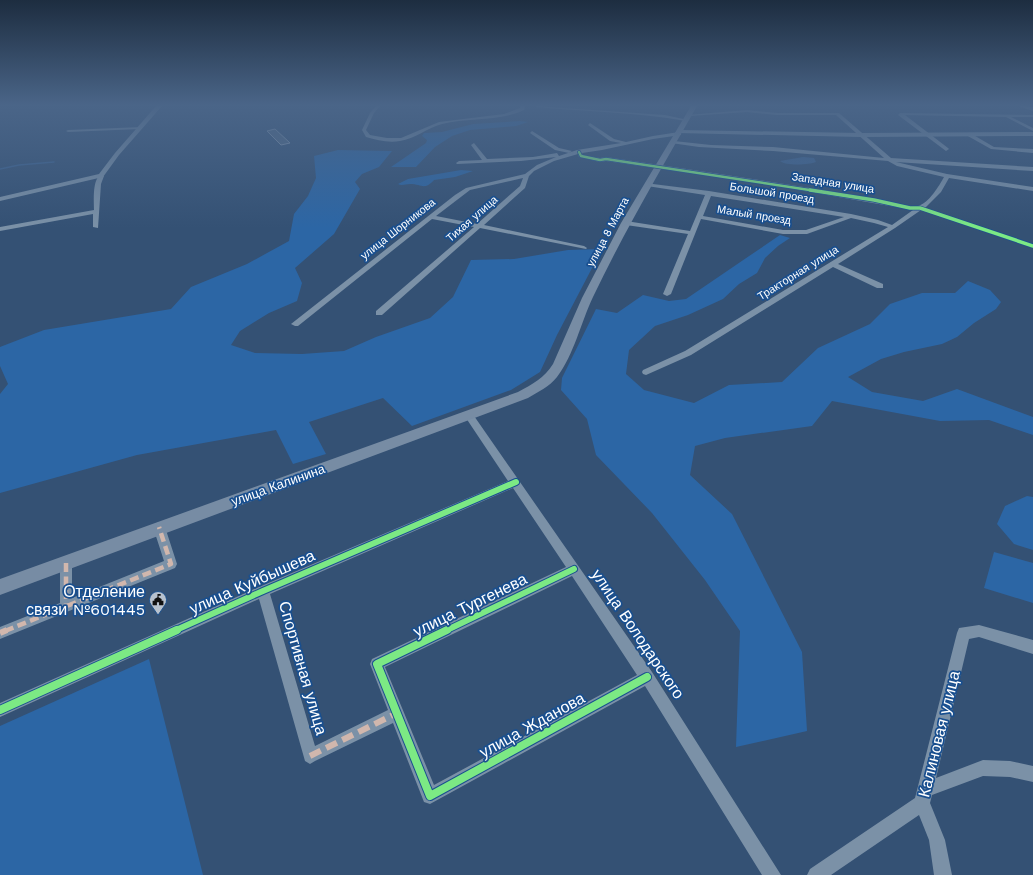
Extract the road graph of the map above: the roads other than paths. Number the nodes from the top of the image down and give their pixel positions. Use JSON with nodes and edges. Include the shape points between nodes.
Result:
{"nodes":[{"id":1,"x":123,"y":147,"type":"edge"},
{"id":2,"x":475,"y":147,"type":"edge"},
{"id":3,"x":554,"y":147,"type":"edge"},
{"id":4,"x":609,"y":147,"type":"edge"},
{"id":5,"x":671,"y":147,"type":"edge"},
{"id":6,"x":707,"y":147,"type":"edge"},
{"id":7,"x":873,"y":147,"type":"edge"},
{"id":8,"x":943,"y":147,"type":"edge"},
{"id":9,"x":991,"y":147,"type":"edge"},
{"id":10,"x":946,"y":149,"type":"dead end"},
{"id":11,"x":1033,"y":151,"type":"edge"},
{"id":12,"x":577,"y":152,"type":"junction"},
{"id":13,"x":485,"y":160,"type":"junction"},
{"id":14,"x":890,"y":160,"type":"junction"},
{"id":15,"x":460,"y":163,"type":"dead end"},
{"id":16,"x":658,"y":167,"type":"junction"},
{"id":17,"x":1033,"y":169,"type":"edge"},
{"id":18,"x":527,"y":175,"type":"junction"},
{"id":19,"x":101,"y":176,"type":"junction"},
{"id":20,"x":947,"y":176,"type":"junction"},
{"id":21,"x":647,"y":184,"type":"junction"},
{"id":22,"x":1033,"y":189,"type":"edge"},
{"id":23,"x":709,"y":193,"type":"junction"},
{"id":24,"x":0,"y":199,"type":"edge"},
{"id":25,"x":920,"y":208,"type":"junction"},
{"id":26,"x":97,"y":211,"type":"junction"},
{"id":27,"x":851,"y":216,"type":"junction"},
{"id":28,"x":431,"y":217,"type":"junction"},
{"id":29,"x":698,"y":217,"type":"junction"},
{"id":30,"x":626,"y":223,"type":"junction"},
{"id":31,"x":479,"y":226,"type":"junction"},
{"id":32,"x":96,"y":227,"type":"dead end"},
{"id":33,"x":893,"y":227,"type":"junction"},
{"id":34,"x":0,"y":229,"type":"edge"},
{"id":35,"x":692,"y":233,"type":"junction"},
{"id":36,"x":1033,"y":246,"type":"edge"},
{"id":37,"x":584,"y":248,"type":"dead end"},
{"id":38,"x":833,"y":264,"type":"junction"},
{"id":39,"x":880,"y":286,"type":"dead end"},
{"id":40,"x":667,"y":294,"type":"dead end"},
{"id":41,"x":379,"y":313,"type":"dead end"},
{"id":42,"x":295,"y":324,"type":"dead end"},
{"id":43,"x":646,"y":372,"type":"dead end"},
{"id":44,"x":552,"y":375,"type":"joint"},
{"id":45,"x":469,"y":416,"type":"junction"},
{"id":46,"x":516,"y":482,"type":"junction"},
{"id":47,"x":159,"y":527,"type":"junction"},
{"id":48,"x":66,"y":563,"type":"junction"},
{"id":49,"x":574,"y":569,"type":"junction"},
{"id":50,"x":3,"y":587,"type":"edge"},
{"id":51,"x":263,"y":591,"type":"junction"},
{"id":52,"x":66,"y":607,"type":"junction"},
{"id":53,"x":0,"y":633,"type":"edge"},
{"id":54,"x":1033,"y":647,"type":"edge"},
{"id":55,"x":647,"y":677,"type":"junction"},
{"id":56,"x":0,"y":710,"type":"edge"},
{"id":57,"x":397,"y":713,"type":"junction"},
{"id":58,"x":1033,"y":774,"type":"edge"},
{"id":59,"x":925,"y":796,"type":"junction"},
{"id":60,"x":772,"y":875,"type":"edge"},
{"id":61,"x":816,"y":875,"type":"edge"},
{"id":62,"x":943,"y":875,"type":"edge"}],
"edges":[{"from":1,"to":19,"type":"street"},
{"from":2,"to":13,"type":"street"},
{"from":3,"to":12,"type":"street","name":"Западная улица"},
{"from":4,"to":12,"type":"street"},
{"from":5,"to":16,"type":"main road","name":"улица 8 Марта"},
{"from":6,"to":14,"type":"street"},
{"from":7,"to":14,"type":"street"},
{"from":8,"to":10,"type":"street"},
{"from":9,"to":11,"type":"street"},
{"from":12,"to":13,"type":"street","via":[[518,160]]},
{"from":12,"to":16,"type":"street","name":"Западная улица","via":[[581,156],[600,160]]},
{"from":12,"to":18,"type":"street","name":"Тихая улица","via":[[549,162]]},
{"from":13,"to":15,"type":"street"},
{"from":14,"to":17,"type":"street","via":[[987,164]]},
{"from":14,"to":20,"type":"street","via":[[899,165]]},
{"from":16,"to":21,"type":"main road","name":"улица 8 Марта"},
{"from":16,"to":25,"type":"street","name":"Западная улица"},
{"from":18,"to":28,"type":"street","name":"улица Шорникова","via":[[468,189]]},
{"from":18,"to":31,"type":"street","name":"Тихая улица","via":[[523,187]]},
{"from":19,"to":24,"type":"street"},
{"from":19,"to":26,"type":"street","via":[[98,184]]},
{"from":20,"to":22,"type":"street"},
{"from":20,"to":25,"type":"street","name":"Тракторная улица","via":[[939,191]]},
{"from":21,"to":23,"type":"street","name":"Большой проезд"},
{"from":21,"to":30,"type":"main road","name":"улица 8 Марта"},
{"from":23,"to":27,"type":"street","name":"Большой проезд"},
{"from":23,"to":29,"type":"street","name":"Малый проезд"},
{"from":25,"to":33,"type":"street","name":"Тракторная улица"},
{"from":25,"to":36,"type":"street","name":"Западная улица"},
{"from":26,"to":32,"type":"street"},
{"from":26,"to":34,"type":"street"},
{"from":27,"to":29,"type":"street","name":"Малый проезд","via":[[807,232],[783,232]]},
{"from":27,"to":33,"type":"street","name":"Большой проезд"},
{"from":28,"to":31,"type":"street"},
{"from":28,"to":42,"type":"street","name":"улица Шорникова"},
{"from":29,"to":35,"type":"street","name":"Малый проезд"},
{"from":30,"to":35,"type":"street"},
{"from":30,"to":44,"type":"main road","name":"улица 8 Марта","via":[[587,298]]},
{"from":31,"to":37,"type":"street"},
{"from":31,"to":41,"type":"street","name":"Тихая улица"},
{"from":33,"to":38,"type":"street","name":"Тракторная улица"},
{"from":35,"to":40,"type":"street","name":"Малый проезд"},
{"from":38,"to":39,"type":"street"},
{"from":38,"to":43,"type":"street","name":"Тракторная улица","via":[[688,353]]},
{"from":44,"to":45,"type":"main road","name":"улица Калинина","via":[[540,386],[523,395]]},
{"from":45,"to":46,"type":"street","name":"улица Володарского"},
{"from":45,"to":47,"type":"main road","name":"улица Калинина"},
{"from":46,"to":49,"type":"street","name":"улица Володарского"},
{"from":46,"to":51,"type":"street","name":"улица Куйбышева"},
{"from":47,"to":48,"type":"main road","name":"улица Калинина"},
{"from":47,"to":52,"type":"street","via":[[171,564]]},
{"from":48,"to":50,"type":"main road","name":"улица Калинина"},
{"from":48,"to":52,"type":"street"},
{"from":49,"to":55,"type":"street","name":"улица Володарского"},
{"from":49,"to":57,"type":"street","name":"улица Тургенева","via":[[377,664]]},
{"from":51,"to":56,"type":"street","name":"улица Куйбышева"},
{"from":51,"to":57,"type":"street","name":"Спортивная улица","via":[[310,756]]},
{"from":52,"to":53,"type":"street"},
{"from":54,"to":59,"type":"street","name":"Калиновая улица","via":[[979,631],[964,633]]},
{"from":55,"to":57,"type":"street","name":"улица Жданова","via":[[430,796]]},
{"from":55,"to":60,"type":"street","name":"улица Володарского"},
{"from":58,"to":59,"type":"street","via":[[1010,769],[983,768]]},
{"from":59,"to":61,"type":"street","name":"Калиновая улица"},
{"from":59,"to":62,"type":"street"}]}
